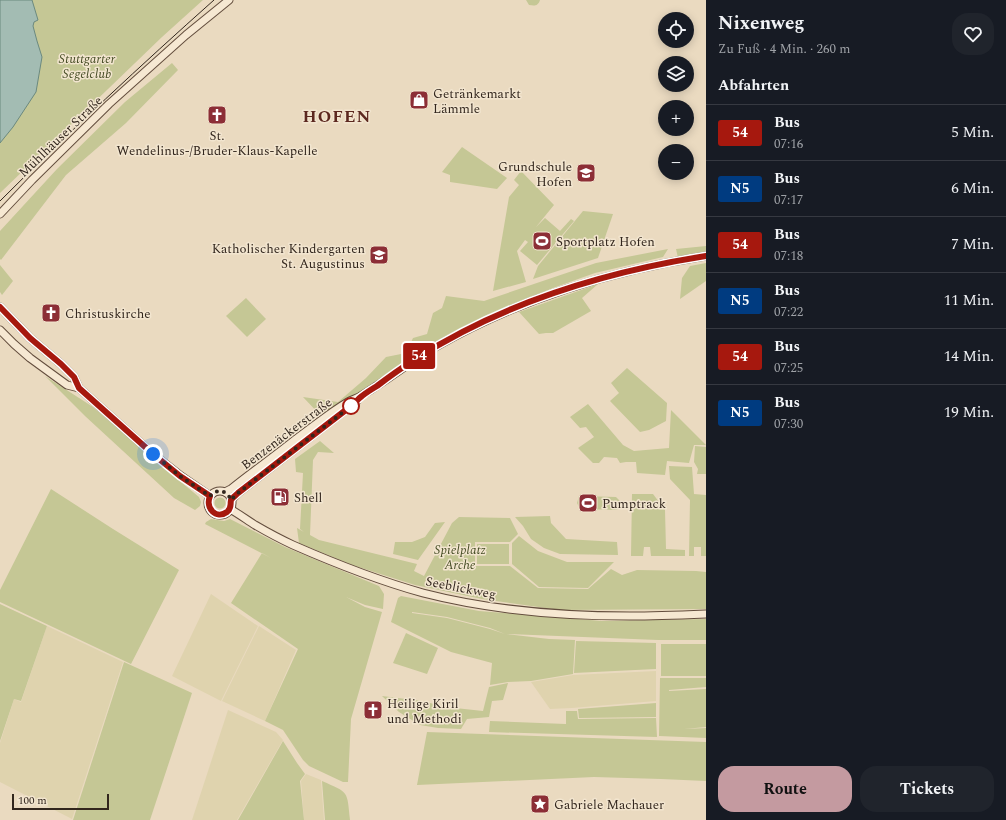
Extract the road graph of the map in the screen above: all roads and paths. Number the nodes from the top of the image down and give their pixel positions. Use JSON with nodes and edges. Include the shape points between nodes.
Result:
{"nodes":[{"id":1,"x":229,"y":0,"type":"edge"},
{"id":2,"x":0,"y":214,"type":"edge"},
{"id":3,"x":706,"y":256,"type":"edge"},
{"id":4,"x":0,"y":307,"type":"edge"},
{"id":5,"x":0,"y":330,"type":"edge"},
{"id":6,"x":79,"y":388,"type":"junction"},
{"id":7,"x":362,"y":395,"type":"junction"},
{"id":8,"x":225,"y":492,"type":"junction"},
{"id":9,"x":210,"y":496,"type":"junction"},
{"id":10,"x":231,"y":500,"type":"junction"},
{"id":11,"x":230,"y":509,"type":"junction"},
{"id":12,"x":706,"y":614,"type":"edge"}],
"edges":[{"from":1,"to":2,"type":"main road","name":"Mühlhäuser Straße","via":[[109,104]]},
{"from":3,"to":7,"type":"main road","name":"Benzenäckerstraße","via":[[657,264],[592,280],[527,302],[437,346]]},
{"from":4,"to":6,"type":"main road","via":[[74,377]]},
{"from":5,"to":6,"type":"main road","via":[[30,358],[67,385]]},
{"from":6,"to":9,"type":"main road","via":[[153,454]]},
{"from":7,"to":8,"type":"main road","name":"Benzenäckerstraße","via":[[329,415]]},
{"from":7,"to":10,"type":"main road","name":"Benzenäckerstraße","via":[[354,404]]},
{"from":8,"to":9,"type":"main road","via":[[218,491]]},
{"from":8,"to":10,"type":"main road"},
{"from":9,"to":11,"type":"main road","via":[[208,505],[211,511],[223,514]]},
{"from":10,"to":11,"type":"main road"},
{"from":11,"to":12,"type":"main road","name":"Seeblickweg","via":[[256,526],[340,565],[446,598],[516,610],[563,614]]}]}
